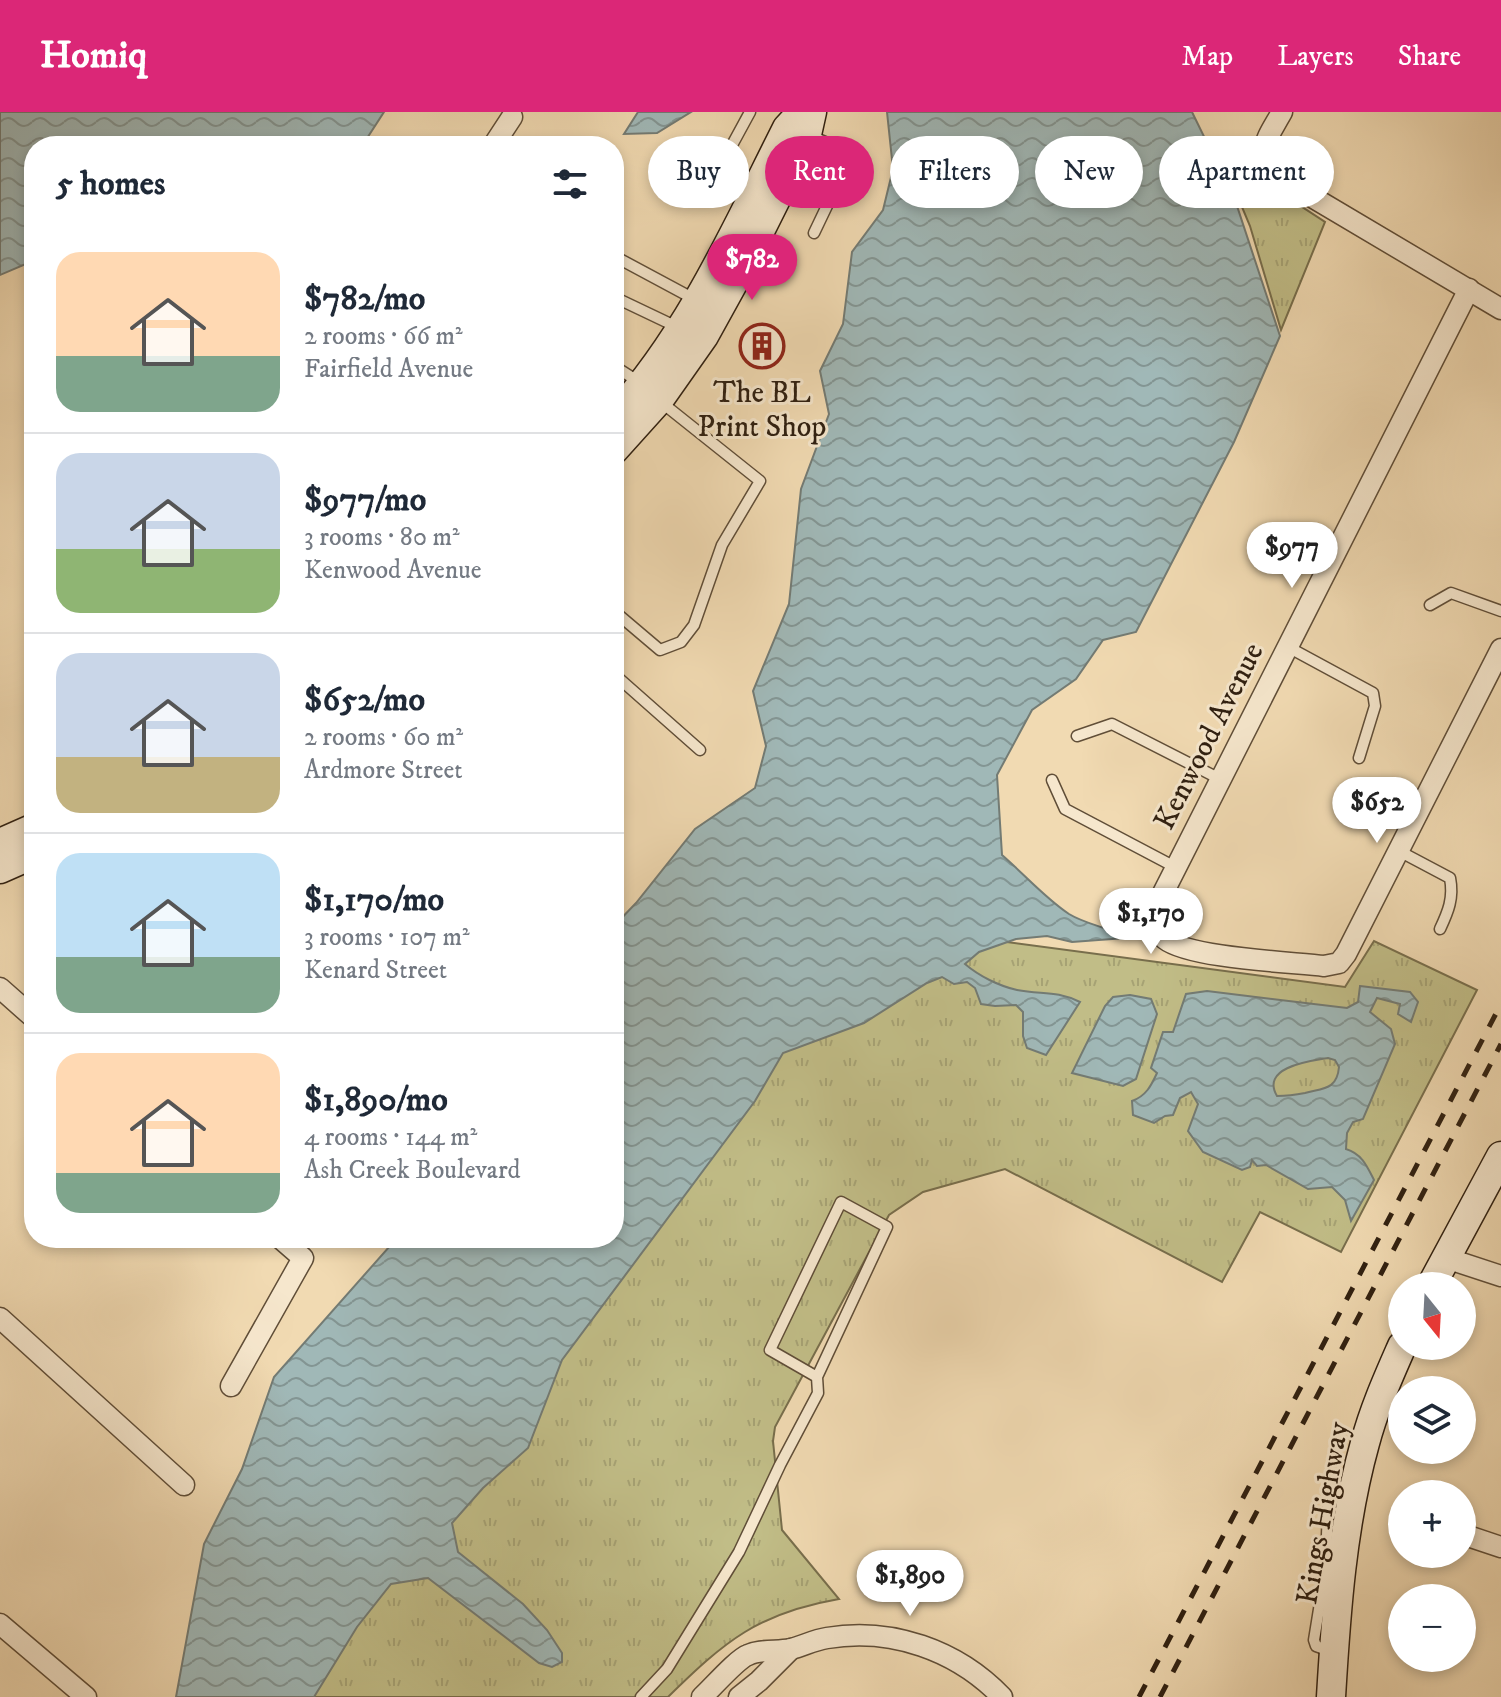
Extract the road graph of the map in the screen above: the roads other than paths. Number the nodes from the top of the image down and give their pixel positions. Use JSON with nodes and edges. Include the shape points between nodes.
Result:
{"nodes":[{"id":1,"x":750,"y":112,"type":"edge"},
{"id":2,"x":1282,"y":112,"type":"edge"},
{"id":3,"x":512,"y":117,"type":"dead end"},
{"id":4,"x":807,"y":119,"type":"edge"},
{"id":5,"x":500,"y":136,"type":"edge"},
{"id":6,"x":752,"y":198,"type":"junction"},
{"id":7,"x":814,"y":233,"type":"dead end"},
{"id":8,"x":624,"y":261,"type":"edge"},
{"id":9,"x":1469,"y":289,"type":"junction"},
{"id":10,"x":698,"y":301,"type":"junction"},
{"id":11,"x":624,"y":302,"type":"edge"},
{"id":12,"x":1501,"y":309,"type":"edge"},
{"id":13,"x":682,"y":329,"type":"junction"},
{"id":14,"x":624,"y":373,"type":"edge"},
{"id":15,"x":651,"y":392,"type":"junction"},
{"id":16,"x":624,"y":409,"type":"edge"},
{"id":17,"x":624,"y":434,"type":"edge"},
{"id":18,"x":1430,"y":605,"type":"dead end"},
{"id":19,"x":1501,"y":611,"type":"edge"},
{"id":20,"x":624,"y":619,"type":"edge"},
{"id":21,"x":1288,"y":647,"type":"junction"},
{"id":22,"x":1501,"y":649,"type":"edge"},
{"id":23,"x":624,"y":683,"type":"edge"},
{"id":24,"x":1077,"y":736,"type":"dead end"},
{"id":25,"x":700,"y":750,"type":"dead end"},
{"id":26,"x":1359,"y":758,"type":"dead end"},
{"id":27,"x":1220,"y":779,"type":"junction"},
{"id":28,"x":1052,"y":780,"type":"dead end"},
{"id":29,"x":1399,"y":851,"type":"junction"},
{"id":30,"x":1175,"y":867,"type":"junction"},
{"id":31,"x":1440,"y":929,"type":"dead end"},
{"id":32,"x":0,"y":988,"type":"edge"},
{"id":33,"x":24,"y":1009,"type":"edge"},
{"id":34,"x":1501,"y":1156,"type":"edge"},
{"id":35,"x":292,"y":1248,"type":"edge"},
{"id":36,"x":1446,"y":1258,"type":"junction"},
{"id":37,"x":1438,"y":1272,"type":"edge"},
{"id":38,"x":1501,"y":1276,"type":"edge"},
{"id":39,"x":0,"y":1318,"type":"edge"},
{"id":40,"x":1396,"y":1360,"type":"edge"},
{"id":41,"x":817,"y":1377,"type":"junction"},
{"id":42,"x":231,"y":1386,"type":"dead end"},
{"id":43,"x":184,"y":1485,"type":"dead end"},
{"id":44,"x":1356,"y":1487,"type":"junction"},
{"id":45,"x":1476,"y":1539,"type":"edge"},
{"id":46,"x":1501,"y":1547,"type":"edge"},
{"id":47,"x":0,"y":1624,"type":"edge"},
{"id":48,"x":791,"y":1649,"type":"junction"},
{"id":49,"x":1334,"y":1652,"type":"junction"},
{"id":50,"x":1335,"y":1696,"type":"edge"},
{"id":51,"x":86,"y":1697,"type":"edge"},
{"id":52,"x":641,"y":1697,"type":"edge"},
{"id":53,"x":702,"y":1697,"type":"edge"},
{"id":54,"x":739,"y":1697,"type":"edge"},
{"id":55,"x":1002,"y":1697,"type":"edge"}],
"edges":[{"from":1,"to":6,"type":"lane","via":[[721,175],[729,186]]},
{"from":2,"to":9,"type":"street","via":[[1263,151],[1269,168]]},
{"from":3,"to":5,"type":"street"},
{"from":4,"to":6,"type":"main road","via":[[787,128]]},
{"from":4,"to":7,"type":"lane","via":[[846,157]]},
{"from":4,"to":15,"type":"main road","via":[[741,269],[704,336]]},
{"from":6,"to":10,"type":"main road"},
{"from":8,"to":10,"type":"lane"},
{"from":9,"to":12,"type":"street"},
{"from":9,"to":21,"type":"street","name":"Kenwood Avenue"},
{"from":10,"to":13,"type":"main road"},
{"from":11,"to":13,"type":"lane"},
{"from":13,"to":15,"type":"main road"},
{"from":14,"to":15,"type":"lane"},
{"from":15,"to":16,"type":"main road"},
{"from":15,"to":17,"type":"main road"},
{"from":15,"to":20,"type":"lane","via":[[760,481],[722,545],[694,625],[681,642],[660,650]]},
{"from":18,"to":19,"type":"lane","via":[[1451,593]]},
{"from":21,"to":26,"type":"lane","via":[[1373,693],[1375,706]]},
{"from":21,"to":27,"type":"street","name":"Kenwood Avenue"},
{"from":22,"to":29,"type":"street"},
{"from":23,"to":25,"type":"lane"},
{"from":24,"to":27,"type":"lane","via":[[1112,724]]},
{"from":27,"to":30,"type":"street","name":"Kenwood Avenue"},
{"from":28,"to":30,"type":"lane","via":[[1065,809]]},
{"from":29,"to":30,"type":"street","name":"Kenwood Avenue","via":[[1346,954],[1339,963],[1324,966],[1204,952],[1163,938],[1154,911]]},
{"from":29,"to":31,"type":"lane","via":[[1450,878],[1449,910]]},
{"from":32,"to":33,"type":"street"},
{"from":34,"to":36,"type":"main road"},
{"from":35,"to":42,"type":"street","via":[[303,1258]]},
{"from":36,"to":37,"type":"main road"},
{"from":36,"to":38,"type":"street"},
{"from":39,"to":43,"type":"street"},
{"from":40,"to":44,"type":"main road","name":"Kings Highway","via":[[1371,1422]]},
{"from":41,"to":41,"type":"lane","via":[[770,1350],[841,1202],[887,1227]]},
{"from":41,"to":52,"type":"lane","via":[[818,1393],[739,1552],[667,1669]]},
{"from":44,"to":49,"type":"main road","name":"Kings Highway"},
{"from":44,"to":49,"type":"lane","via":[[1342,1487],[1328,1505],[1326,1566],[1314,1640],[1316,1646]]},
{"from":45,"to":46,"type":"street"},
{"from":47,"to":51,"type":"street"},
{"from":48,"to":53,"type":"street","via":[[747,1655]]},
{"from":48,"to":54,"type":"street"},
{"from":48,"to":55,"type":"street","via":[[826,1638],[905,1640],[938,1650]]},
{"from":49,"to":50,"type":"main road","name":"Kings Highway"}]}
